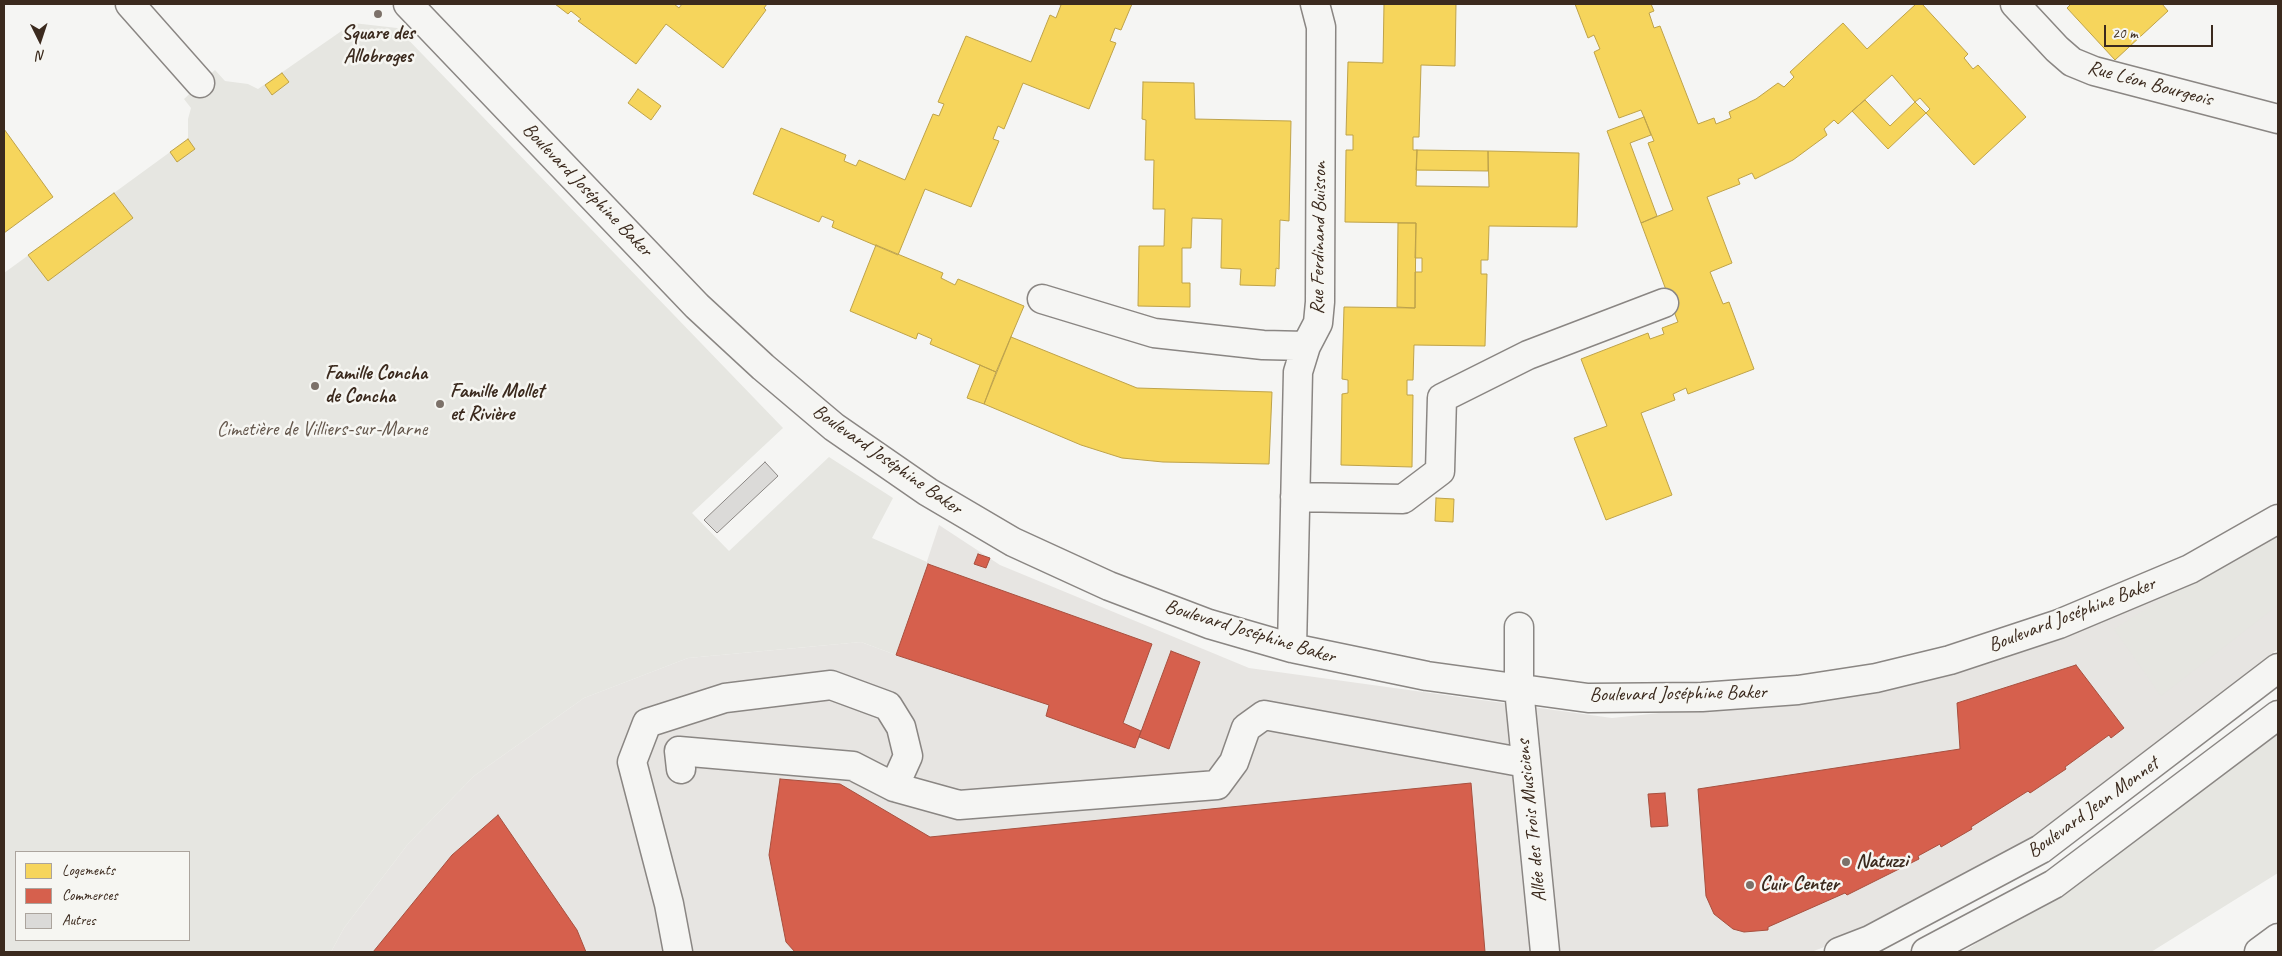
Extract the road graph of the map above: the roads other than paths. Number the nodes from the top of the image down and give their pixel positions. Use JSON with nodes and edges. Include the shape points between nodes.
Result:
{"nodes":[{"id":1,"x":130,"y":4,"type":"edge"},
{"id":2,"x":408,"y":4,"type":"edge"},
{"id":3,"x":1315,"y":4,"type":"edge"},
{"id":4,"x":2015,"y":4,"type":"edge"},
{"id":5,"x":200,"y":83,"type":"dead end"},
{"id":6,"x":2278,"y":119,"type":"edge"},
{"id":7,"x":1042,"y":299,"type":"dead end"},
{"id":8,"x":1664,"y":303,"type":"dead end"},
{"id":9,"x":1306,"y":346,"type":"junction"},
{"id":10,"x":1295,"y":497,"type":"junction"},
{"id":11,"x":2278,"y":519,"type":"edge"},
{"id":12,"x":1519,"y":627,"type":"dead end"},
{"id":13,"x":1292,"y":648,"type":"junction"},
{"id":14,"x":2278,"y":668,"type":"edge"},
{"id":15,"x":1519,"y":689,"type":"junction"},
{"id":16,"x":2278,"y":714,"type":"edge"},
{"id":17,"x":1526,"y":763,"type":"junction"},
{"id":18,"x":681,"y":769,"type":"dead end"},
{"id":19,"x":894,"y":787,"type":"junction"},
{"id":20,"x":2278,"y":938,"type":"edge"},
{"id":21,"x":678,"y":952,"type":"edge"},
{"id":22,"x":1545,"y":952,"type":"edge"},
{"id":23,"x":1839,"y":952,"type":"edge"},
{"id":24,"x":1926,"y":952,"type":"edge"},
{"id":25,"x":2259,"y":952,"type":"edge"}],
"edges":[{"from":1,"to":5,"type":"main road"},
{"from":2,"to":13,"type":"main road","name":"Boulevard Joséphine Baker","via":[[698,306],[834,427],[928,492],[1013,542],[1109,586],[1209,624]]},
{"from":3,"to":9,"type":"main road","name":"Rue Ferdinand Buisson","via":[[1321,27],[1320,302],[1318,322]]},
{"from":4,"to":6,"type":"main road","name":"Rue Léon Bourgeois","via":[[2072,62],[2094,71]]},
{"from":7,"to":9,"type":"main road","via":[[1154,333],[1263,345]]},
{"from":8,"to":10,"type":"main road","via":[[1528,356],[1442,398],[1440,471],[1403,499]]},
{"from":9,"to":10,"type":"main road","name":"Rue Ferdinand Buisson","via":[[1298,372]]},
{"from":10,"to":13,"type":"main road","name":"Rue Ferdinand Buisson"},
{"from":11,"to":15,"type":"main road","name":"Boulevard Joséphine Baker","via":[[2190,569],[2059,624],[1950,660],[1876,678],[1798,690],[1702,698],[1588,698]]},
{"from":12,"to":15,"type":"main road","name":"Allée des Trois Musiciens"},
{"from":13,"to":15,"type":"main road","name":"Boulevard Joséphine Baker","via":[[1418,674]]},
{"from":14,"to":23,"type":"main road","name":"Boulevard Jean Monnet","via":[[2041,849],[1870,940]]},
{"from":15,"to":17,"type":"main road","name":"Allée des Trois Musiciens"},
{"from":16,"to":24,"type":"main road","name":"Boulevard Jean Monnet","via":[[2054,884]]},
{"from":17,"to":19,"type":"main road","via":[[1264,715],[1246,728],[1234,762],[1217,785],[1146,799],[961,815]]},
{"from":17,"to":22,"type":"main road","name":"Allée des Trois Musiciens"},
{"from":18,"to":19,"type":"main road","via":[[679,752],[764,758],[853,766]]},
{"from":19,"to":21,"type":"main road","via":[[908,756],[901,728],[888,706],[831,685],[725,698],[647,723],[632,762],[669,904]]},
{"from":20,"to":25,"type":"main road"}]}
